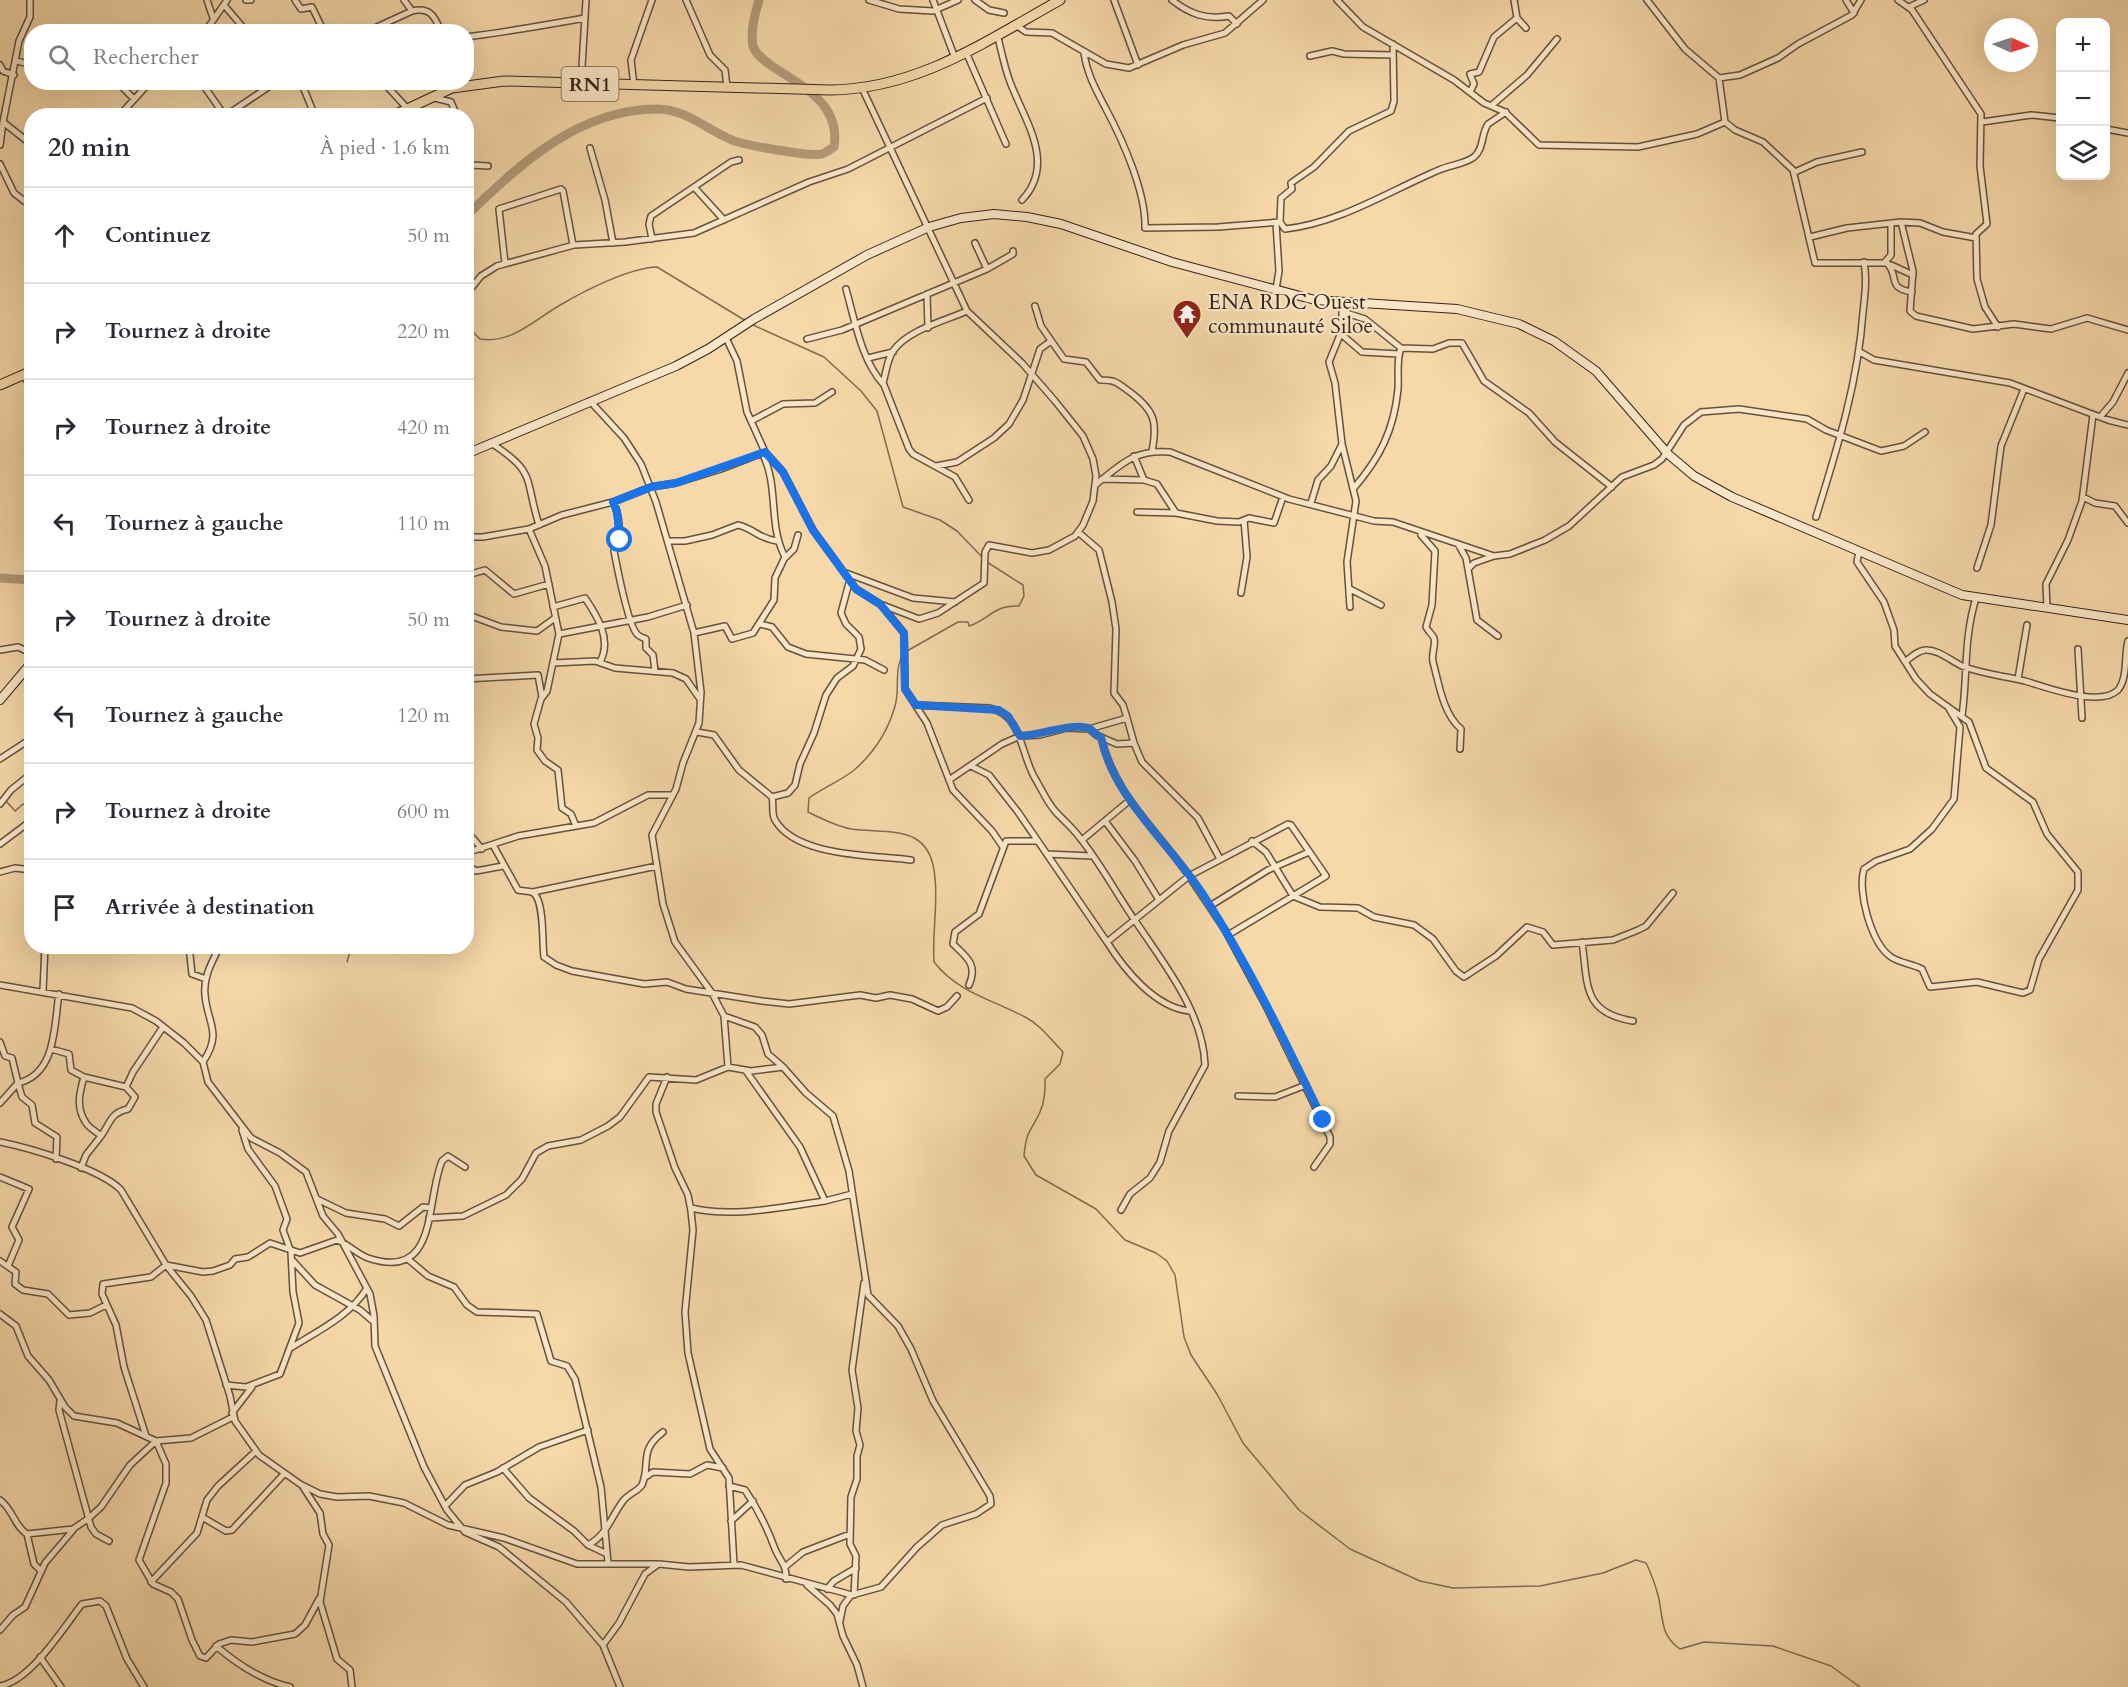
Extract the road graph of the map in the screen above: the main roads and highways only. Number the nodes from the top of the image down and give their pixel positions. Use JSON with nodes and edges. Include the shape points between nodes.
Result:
{"nodes":[{"id":1,"x":1060,"y":0,"type":"edge"},
{"id":2,"x":474,"y":83,"type":"edge"},
{"id":3,"x":442,"y":90,"type":"edge"},
{"id":4,"x":404,"y":108,"type":"edge"},
{"id":5,"x":24,"y":374,"type":"edge"},
{"id":6,"x":0,"y":385,"type":"edge"},
{"id":7,"x":474,"y":450,"type":"edge"},
{"id":8,"x":2128,"y":620,"type":"edge"},
{"id":9,"x":24,"y":672,"type":"edge"},
{"id":10,"x":0,"y":700,"type":"edge"}],
"edges":[{"from":1,"to":2,"type":"highway","number":"RN1","via":[[955,58],[901,81],[862,88]]},
{"from":3,"to":4,"type":"highway","number":"RN1"},
{"from":5,"to":6,"type":"highway"},
{"from":7,"to":8,"type":"main road","via":[[676,366],[867,255],[929,227],[994,214],[1027,217],[1060,224],[1172,262],[1315,300],[1457,309],[1519,324],[1554,341],[1596,371],[1668,454],[1694,476],[1732,497],[1976,598]]},
{"from":9,"to":10,"type":"main road"}]}
